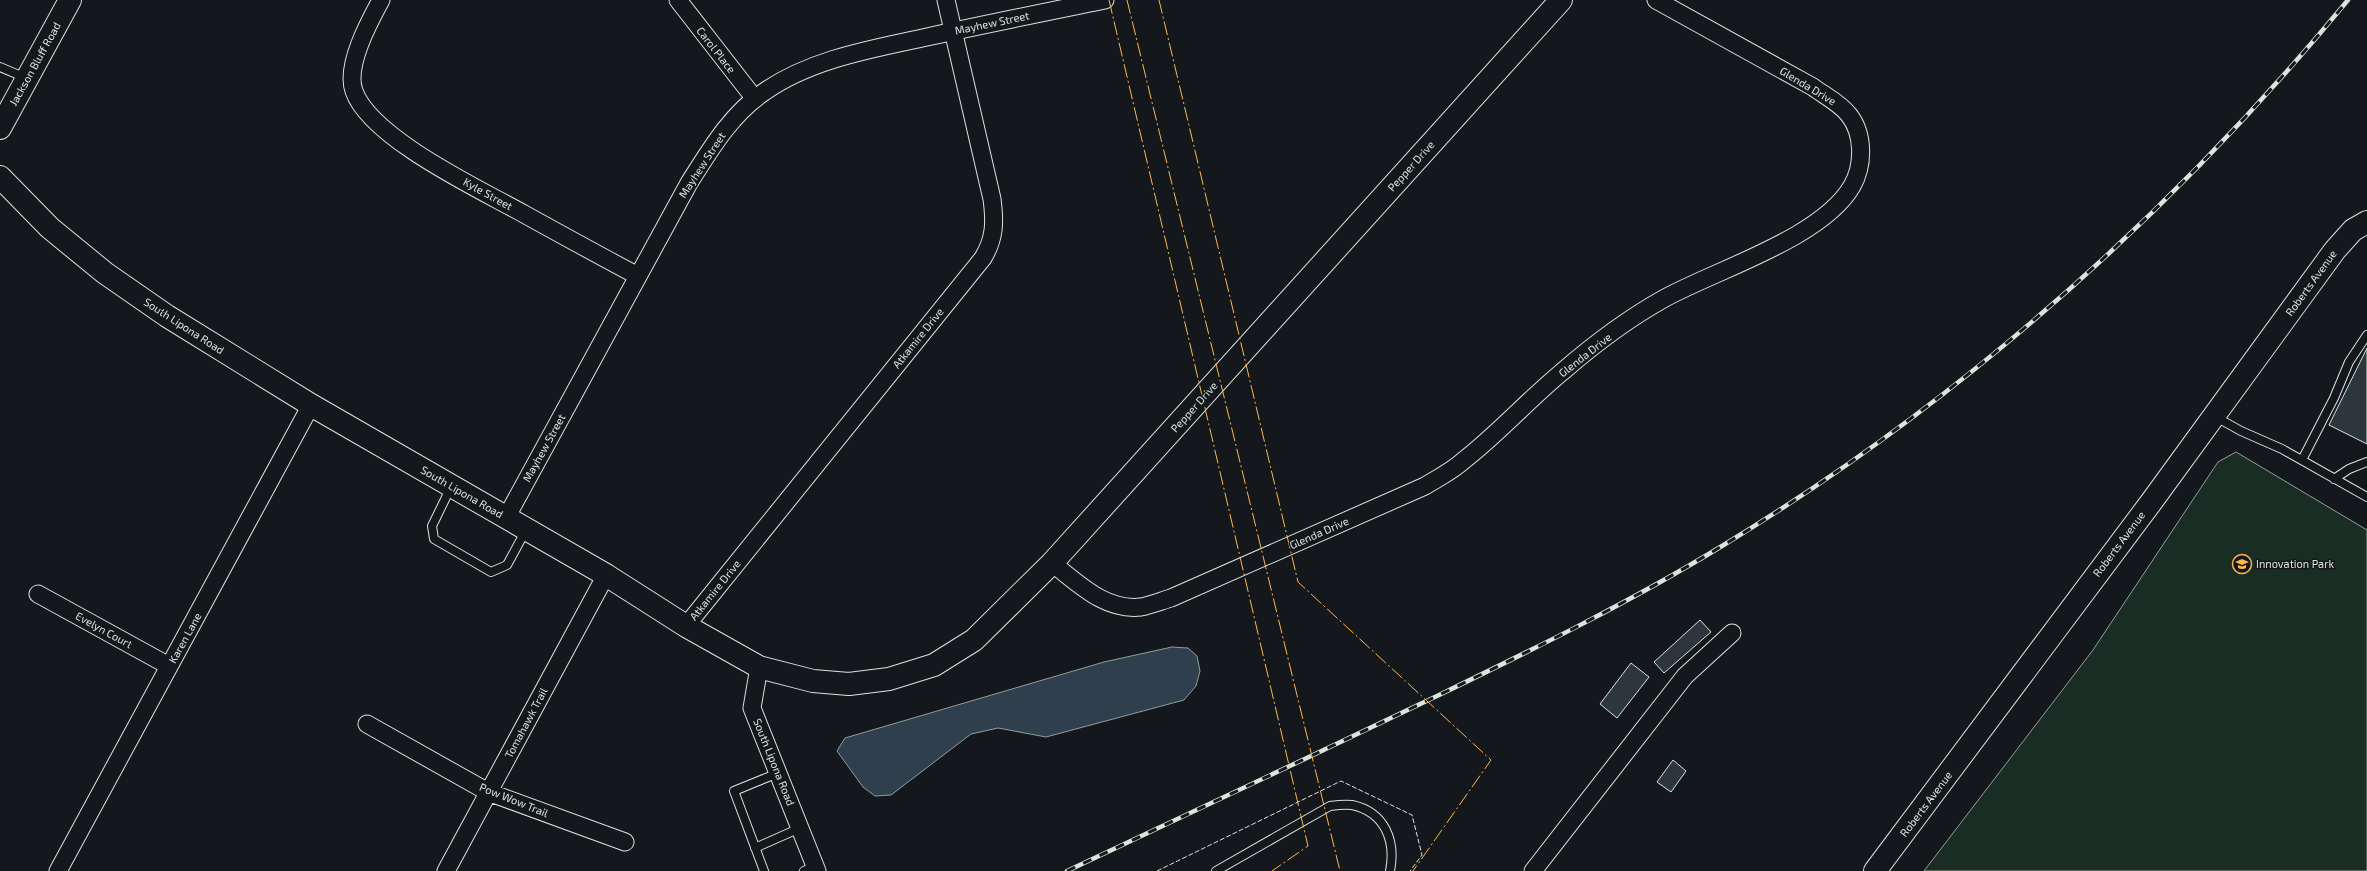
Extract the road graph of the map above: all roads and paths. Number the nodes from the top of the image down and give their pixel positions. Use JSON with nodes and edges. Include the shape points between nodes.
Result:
{"nodes":[{"id":1,"x":70,"y":0,"type":"edge"},
{"id":2,"x":381,"y":0,"type":"edge"},
{"id":3,"x":678,"y":0,"type":"edge"},
{"id":4,"x":946,"y":0,"type":"edge"},
{"id":5,"x":1105,"y":0,"type":"edge"},
{"id":6,"x":1561,"y":0,"type":"edge"},
{"id":7,"x":1656,"y":0,"type":"edge"},
{"id":8,"x":952,"y":31,"type":"junction"},
{"id":9,"x":0,"y":67,"type":"edge"},
{"id":10,"x":27,"y":78,"type":"junction"},
{"id":11,"x":755,"y":99,"type":"junction"},
{"id":12,"x":0,"y":128,"type":"edge"},
{"id":13,"x":0,"y":178,"type":"edge"},
{"id":14,"x":2367,"y":222,"type":"edge"},
{"id":15,"x":638,"y":276,"type":"junction"},
{"id":16,"x":2367,"y":334,"type":"edge"},
{"id":17,"x":311,"y":405,"type":"junction"},
{"id":18,"x":2214,"y":416,"type":"junction"},
{"id":19,"x":2302,"y":460,"type":"junction"},
{"id":20,"x":2367,"y":462,"type":"edge"},
{"id":21,"x":2334,"y":479,"type":"junction"},
{"id":22,"x":451,"y":487,"type":"junction"},
{"id":23,"x":2367,"y":497,"type":"edge"},
{"id":24,"x":506,"y":518,"type":"junction"},
{"id":25,"x":526,"y":529,"type":"junction"},
{"id":26,"x":1052,"y":563,"type":"junction"},
{"id":27,"x":606,"y":575,"type":"junction"},
{"id":28,"x":38,"y":594,"type":"dead end"},
{"id":29,"x":686,"y":626,"type":"junction"},
{"id":30,"x":1732,"y":634,"type":"dead end"},
{"id":31,"x":169,"y":666,"type":"junction"},
{"id":32,"x":759,"y":667,"type":"junction"},
{"id":33,"x":367,"y":724,"type":"dead end"},
{"id":34,"x":778,"y":773,"type":"junction"},
{"id":35,"x":488,"y":792,"type":"junction"},
{"id":36,"x":800,"y":828,"type":"junction"},
{"id":37,"x":625,"y":842,"type":"dead end"},
{"id":38,"x":755,"y":848,"type":"junction"},
{"id":39,"x":812,"y":869,"type":"edge"},
{"id":40,"x":58,"y":871,"type":"edge"},
{"id":41,"x":446,"y":871,"type":"edge"},
{"id":42,"x":764,"y":871,"type":"edge"},
{"id":43,"x":1216,"y":871,"type":"edge"},
{"id":44,"x":1390,"y":871,"type":"edge"},
{"id":45,"x":1533,"y":871,"type":"edge"},
{"id":46,"x":1875,"y":871,"type":"edge"}],
"edges":[{"from":1,"to":10,"type":"street","name":"Jackson Bluff Road"},
{"from":2,"to":15,"type":"street","name":"Kyle Street","via":[[361,40],[353,68],[354,91],[360,104],[377,122],[428,160]]},
{"from":3,"to":11,"type":"street","name":"Carol Place"},
{"from":4,"to":8,"type":"street","name":"Atkamire Drive"},
{"from":5,"to":8,"type":"street","name":"Mayhew Street"},
{"from":6,"to":26,"type":"street","name":"Pepper Drive"},
{"from":7,"to":26,"type":"street","name":"Glenda Drive","via":[[1813,88],[1850,115],[1858,132],[1861,150],[1858,172],[1852,186],[1835,207],[1763,253],[1712,274],[1664,299],[1623,326],[1562,372],[1463,462],[1425,486],[1171,598],[1142,607],[1120,607],[1101,599]]},
{"from":8,"to":11,"type":"street","name":"Mayhew Street","via":[[828,61],[791,76]]},
{"from":8,"to":29,"type":"street","name":"Atkamire Drive","via":[[992,199],[995,222],[990,246],[983,258]]},
{"from":9,"to":10,"type":"lane"},
{"from":10,"to":12,"type":"street","name":"Jackson Bluff Road"},
{"from":11,"to":15,"type":"street","name":"Mayhew Street","via":[[715,142],[689,183]]},
{"from":13,"to":17,"type":"street","name":"South Lipona Road","via":[[50,228],[105,273],[167,316]]},
{"from":14,"to":18,"type":"street","name":"Roberts Avenue","via":[[2344,238]]},
{"from":15,"to":24,"type":"street","name":"Mayhew Street"},
{"from":16,"to":19,"type":"lane","via":[[2349,362],[2334,398]]},
{"from":17,"to":22,"type":"street","name":"South Lipona Road"},
{"from":17,"to":31,"type":"street","name":"Karen Lane"},
{"from":18,"to":19,"type":"lane"},
{"from":18,"to":46,"type":"street","name":"Roberts Avenue"},
{"from":19,"to":21,"type":"lane"},
{"from":20,"to":21,"type":"lane","via":[[2349,469]]},
{"from":21,"to":23,"type":"lane"},
{"from":22,"to":24,"type":"street","name":"South Lipona Road"},
{"from":22,"to":25,"type":"lane","via":[[432,526],[434,539],[484,569],[491,572],[507,565]]},
{"from":24,"to":25,"type":"street","name":"South Lipona Road"},
{"from":25,"to":27,"type":"street","name":"South Lipona Road"},
{"from":26,"to":32,"type":"street","name":"Pepper Drive","via":[[974,640],[934,665],[889,679],[850,684],[796,677]]},
{"from":27,"to":29,"type":"street","name":"South Lipona Road"},
{"from":27,"to":35,"type":"street","name":"Tomahawk Trail"},
{"from":28,"to":31,"type":"street","name":"Evelyn Court"},
{"from":29,"to":32,"type":"street","name":"South Lipona Road"},
{"from":30,"to":45,"type":"street","via":[[1685,676]]},
{"from":31,"to":40,"type":"street","name":"Karen Lane"},
{"from":32,"to":34,"type":"street","name":"South Lipona Road","via":[[752,708]]},
{"from":33,"to":35,"type":"street","name":"Pow Wow Trail"},
{"from":34,"to":36,"type":"street","name":"South Lipona Road"},
{"from":34,"to":38,"type":"lane","via":[[734,791]]},
{"from":35,"to":37,"type":"street","name":"Pow Wow Trail"},
{"from":35,"to":41,"type":"street","name":"Tomahawk Trail"},
{"from":36,"to":38,"type":"lane"},
{"from":36,"to":39,"type":"street","name":"South Lipona Road"},
{"from":38,"to":42,"type":"lane"},
{"from":43,"to":44,"type":"lane","via":[[1330,806],[1351,805],[1371,813],[1386,828],[1392,842],[1393,858]]}]}
